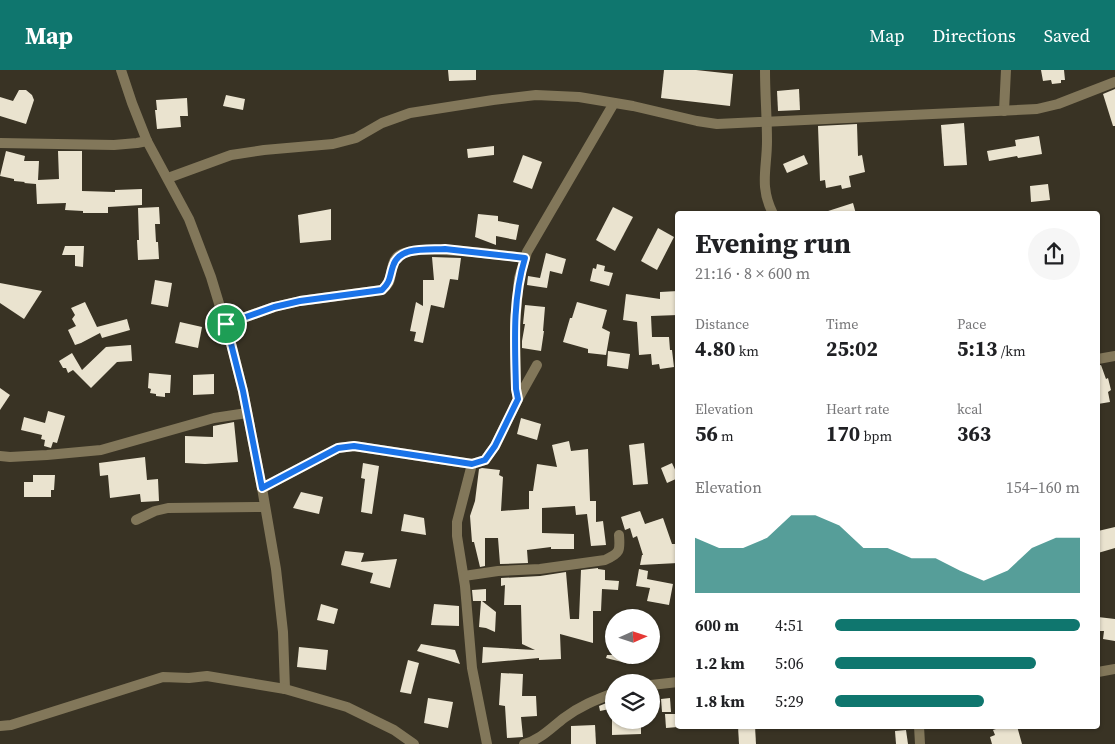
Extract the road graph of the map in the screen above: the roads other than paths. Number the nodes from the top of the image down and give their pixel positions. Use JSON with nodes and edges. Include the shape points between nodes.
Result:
{"nodes":[{"id":1,"x":121,"y":70,"type":"edge"},
{"id":2,"x":765,"y":70,"type":"edge"},
{"id":3,"x":1006,"y":70,"type":"edge"},
{"id":4,"x":1115,"y":82,"type":"edge"},
{"id":5,"x":614,"y":103,"type":"junction"},
{"id":6,"x":1004,"y":111,"type":"junction"},
{"id":7,"x":766,"y":121,"type":"junction"},
{"id":8,"x":148,"y":141,"type":"junction"},
{"id":9,"x":0,"y":143,"type":"edge"},
{"id":10,"x":168,"y":178,"type":"junction"},
{"id":11,"x":772,"y":211,"type":"edge"},
{"id":12,"x":525,"y":258,"type":"junction"},
{"id":13,"x":226,"y":324,"type":"junction"},
{"id":14,"x":1115,"y":356,"type":"edge"},
{"id":15,"x":1100,"y":359,"type":"edge"},
{"id":16,"x":537,"y":365,"type":"dead end"},
{"id":17,"x":518,"y":399,"type":"junction"},
{"id":18,"x":248,"y":413,"type":"junction"},
{"id":19,"x":0,"y":456,"type":"edge"},
{"id":20,"x":472,"y":464,"type":"junction"},
{"id":21,"x":262,"y":488,"type":"junction"},
{"id":22,"x":266,"y":507,"type":"junction"},
{"id":23,"x":136,"y":520,"type":"dead end"},
{"id":24,"x":619,"y":534,"type":"dead end"},
{"id":25,"x":464,"y":576,"type":"junction"},
{"id":26,"x":1115,"y":669,"type":"edge"},
{"id":27,"x":1100,"y":672,"type":"edge"},
{"id":28,"x":675,"y":682,"type":"edge"},
{"id":29,"x":660,"y":684,"type":"edge"},
{"id":30,"x":285,"y":689,"type":"junction"},
{"id":31,"x":605,"y":696,"type":"edge"},
{"id":32,"x":0,"y":726,"type":"edge"},
{"id":33,"x":919,"y":729,"type":"edge"},
{"id":34,"x":414,"y":744,"type":"edge"},
{"id":35,"x":487,"y":744,"type":"edge"},
{"id":36,"x":524,"y":744,"type":"edge"},
{"id":37,"x":920,"y":744,"type":"edge"}],
"edges":[{"from":1,"to":8,"type":"street"},
{"from":2,"to":7,"type":"street"},
{"from":3,"to":6,"type":"street"},
{"from":4,"to":6,"type":"street","via":[[1058,104]]},
{"from":5,"to":7,"type":"street","via":[[717,124]]},
{"from":5,"to":10,"type":"street","via":[[536,95],[410,113],[382,123],[356,138],[333,144],[231,156]]},
{"from":5,"to":12,"type":"street"},
{"from":6,"to":7,"type":"street"},
{"from":7,"to":11,"type":"street","via":[[764,185]]},
{"from":8,"to":9,"type":"street","via":[[114,145]]},
{"from":8,"to":10,"type":"street"},
{"from":10,"to":13,"type":"street","via":[[189,219]]},
{"from":12,"to":13,"type":"street","via":[[445,249],[407,251],[397,257],[389,284],[382,290],[300,301]]},
{"from":12,"to":17,"type":"street","via":[[519,278],[515,324]]},
{"from":13,"to":18,"type":"street"},
{"from":14,"to":15,"type":"street"},
{"from":16,"to":17,"type":"street"},
{"from":17,"to":20,"type":"street","via":[[495,446],[485,460]]},
{"from":18,"to":19,"type":"street","via":[[214,418],[101,450]]},
{"from":18,"to":21,"type":"street"},
{"from":20,"to":21,"type":"street","via":[[354,446],[338,448]]},
{"from":20,"to":25,"type":"street","via":[[457,522]]},
{"from":21,"to":22,"type":"street"},
{"from":22,"to":23,"type":"street","via":[[168,508]]},
{"from":22,"to":30,"type":"street","via":[[283,632]]},
{"from":24,"to":25,"type":"street","via":[[619,548],[615,556],[606,560]]},
{"from":25,"to":35,"type":"street","via":[[472,668]]},
{"from":26,"to":27,"type":"street"},
{"from":28,"to":29,"type":"street"},
{"from":30,"to":32,"type":"street","via":[[207,676],[163,677]]},
{"from":30,"to":34,"type":"street","via":[[347,707],[394,730]]},
{"from":31,"to":36,"type":"street","via":[[589,702],[539,738]]},
{"from":33,"to":37,"type":"street"}]}
